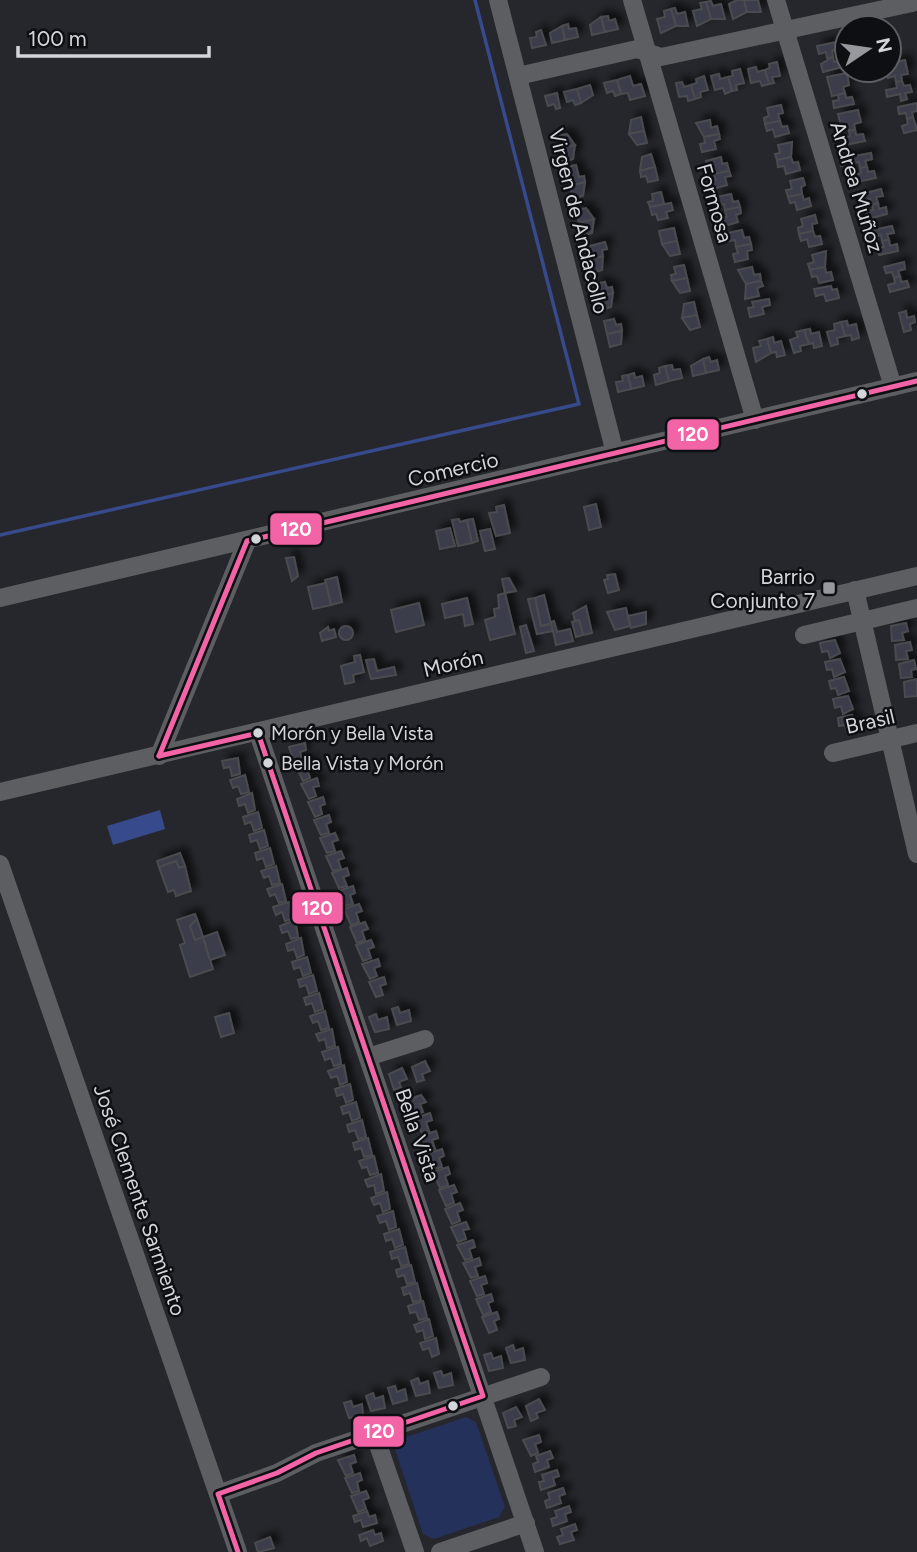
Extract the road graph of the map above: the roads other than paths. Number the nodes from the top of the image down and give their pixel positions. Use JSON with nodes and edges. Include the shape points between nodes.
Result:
{"nodes":[{"id":1,"x":498,"y":0,"type":"edge"},
{"id":2,"x":632,"y":0,"type":"edge"},
{"id":3,"x":776,"y":0,"type":"edge"},
{"id":4,"x":913,"y":8,"type":"edge"},
{"id":5,"x":786,"y":31,"type":"junction"},
{"id":6,"x":647,"y":53,"type":"junction"},
{"id":7,"x":518,"y":76,"type":"junction"},
{"id":8,"x":917,"y":381,"type":"edge"},
{"id":9,"x":894,"y":387,"type":"junction"},
{"id":10,"x":755,"y":420,"type":"junction"},
{"id":11,"x":615,"y":453,"type":"junction"},
{"id":12,"x":247,"y":541,"type":"junction"},
{"id":13,"x":917,"y":576,"type":"edge"},
{"id":14,"x":855,"y":590,"type":"junction"},
{"id":15,"x":0,"y":598,"type":"edge"},
{"id":16,"x":917,"y":608,"type":"edge"},
{"id":17,"x":863,"y":621,"type":"junction"},
{"id":18,"x":804,"y":635,"type":"dead end"},
{"id":19,"x":258,"y":733,"type":"junction"},
{"id":20,"x":917,"y":733,"type":"edge"},
{"id":21,"x":890,"y":739,"type":"junction"},
{"id":22,"x":833,"y":752,"type":"dead end"},
{"id":23,"x":159,"y":756,"type":"junction"},
{"id":24,"x":0,"y":792,"type":"edge"},
{"id":25,"x":917,"y":854,"type":"edge"},
{"id":26,"x":0,"y":863,"type":"edge"},
{"id":27,"x":425,"y":1039,"type":"dead end"},
{"id":28,"x":368,"y":1057,"type":"junction"},
{"id":29,"x":541,"y":1377,"type":"dead end"},
{"id":30,"x":482,"y":1396,"type":"junction"},
{"id":31,"x":374,"y":1433,"type":"junction"},
{"id":32,"x":218,"y":1494,"type":"junction"},
{"id":33,"x":526,"y":1523,"type":"junction"},
{"id":34,"x":237,"y":1552,"type":"edge"},
{"id":35,"x":415,"y":1552,"type":"edge"},
{"id":36,"x":440,"y":1552,"type":"edge"},
{"id":37,"x":535,"y":1552,"type":"edge"}],
"edges":[{"from":1,"to":7,"type":"street","name":"Virgen de Andacollo"},
{"from":2,"to":6,"type":"street","name":"Formosa"},
{"from":3,"to":5,"type":"street","name":"Andrea Muñoz"},
{"from":4,"to":5,"type":"street"},
{"from":5,"to":6,"type":"street","via":[[661,57]]},
{"from":5,"to":9,"type":"street","name":"Andrea Muñoz"},
{"from":6,"to":7,"type":"street","via":[[637,49]]},
{"from":6,"to":10,"type":"street","name":"Formosa"},
{"from":7,"to":11,"type":"street","name":"Virgen de Andacollo"},
{"from":8,"to":9,"type":"street","name":"Comercio"},
{"from":9,"to":10,"type":"street","name":"Comercio"},
{"from":10,"to":11,"type":"street","name":"Comercio"},
{"from":11,"to":12,"type":"street","name":"Comercio"},
{"from":12,"to":15,"type":"street","name":"Comercio"},
{"from":12,"to":23,"type":"street"},
{"from":13,"to":14,"type":"street","name":"Morón"},
{"from":14,"to":17,"type":"street"},
{"from":14,"to":19,"type":"street","name":"Morón"},
{"from":16,"to":17,"type":"street"},
{"from":17,"to":18,"type":"street"},
{"from":17,"to":21,"type":"street"},
{"from":19,"to":23,"type":"street","name":"Morón"},
{"from":19,"to":28,"type":"street","name":"Bella Vista"},
{"from":20,"to":21,"type":"street","name":"Brasil"},
{"from":21,"to":22,"type":"street","name":"Brasil"},
{"from":21,"to":25,"type":"street"},
{"from":23,"to":24,"type":"street","name":"Morón"},
{"from":26,"to":32,"type":"street","name":"José Clemente Sarmiento"},
{"from":27,"to":28,"type":"street"},
{"from":28,"to":30,"type":"street","name":"Bella Vista"},
{"from":29,"to":30,"type":"street"},
{"from":30,"to":31,"type":"street"},
{"from":30,"to":33,"type":"street","name":"Bella Vista"},
{"from":31,"to":32,"type":"street"},
{"from":31,"to":35,"type":"street"},
{"from":32,"to":34,"type":"street","name":"José Clemente Sarmiento"},
{"from":33,"to":36,"type":"street"},
{"from":33,"to":37,"type":"street","name":"Bella Vista"}]}
